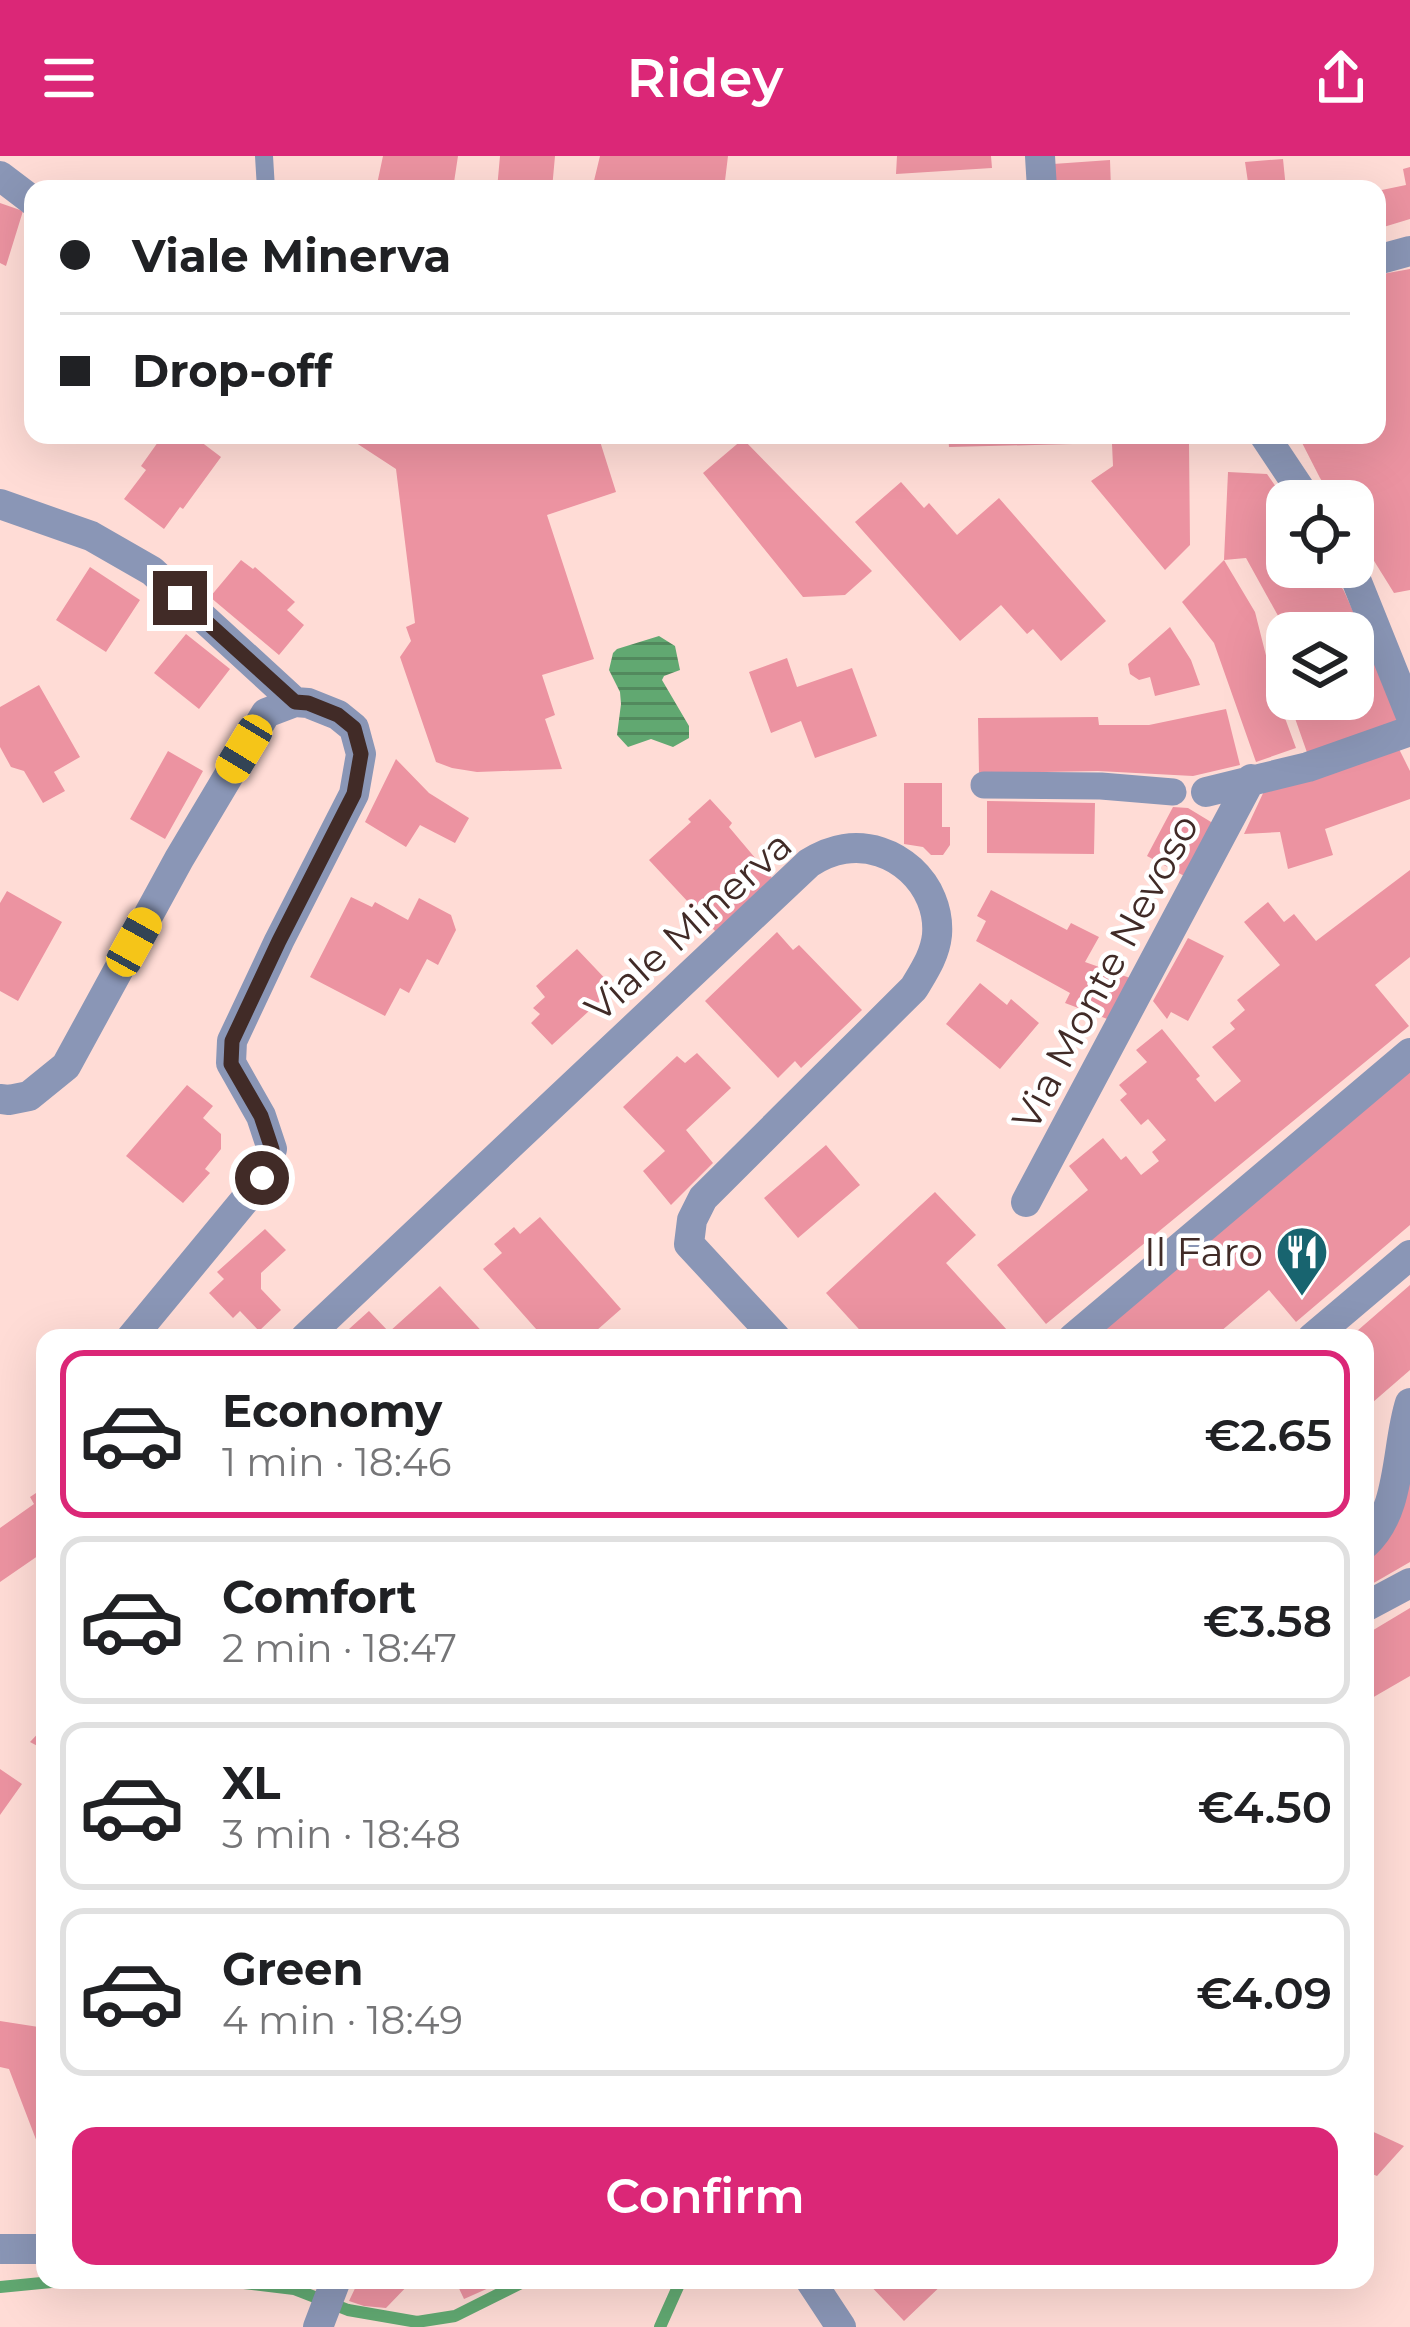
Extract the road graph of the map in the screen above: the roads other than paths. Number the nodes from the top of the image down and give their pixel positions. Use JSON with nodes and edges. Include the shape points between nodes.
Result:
{"nodes":[{"id":1,"x":0,"y":176,"type":"edge"},
{"id":2,"x":24,"y":194,"type":"edge"},
{"id":3,"x":1270,"y":444,"type":"edge"},
{"id":4,"x":1294,"y":480,"type":"edge"},
{"id":5,"x":0,"y":504,"type":"edge"},
{"id":6,"x":1359,"y":588,"type":"edge"},
{"id":7,"x":295,"y":702,"type":"junction"},
{"id":8,"x":1410,"y":713,"type":"edge"},
{"id":9,"x":1410,"y":730,"type":"edge"},
{"id":10,"x":1251,"y":779,"type":"junction"},
{"id":11,"x":984,"y":785,"type":"dead end"},
{"id":12,"x":1173,"y":792,"type":"dead end"},
{"id":13,"x":1206,"y":792,"type":"dead end"},
{"id":14,"x":1410,"y":1053,"type":"edge"},
{"id":15,"x":3,"y":1101,"type":"edge"},
{"id":16,"x":1026,"y":1202,"type":"dead end"},
{"id":17,"x":1410,"y":1256,"type":"edge"},
{"id":18,"x":137,"y":1329,"type":"edge"},
{"id":19,"x":315,"y":1329,"type":"edge"},
{"id":20,"x":768,"y":1329,"type":"edge"},
{"id":21,"x":1084,"y":1329,"type":"edge"},
{"id":22,"x":1323,"y":1329,"type":"edge"},
{"id":23,"x":1410,"y":1403,"type":"edge"},
{"id":24,"x":1374,"y":1536,"type":"edge"},
{"id":25,"x":1410,"y":1583,"type":"edge"},
{"id":26,"x":1374,"y":1602,"type":"edge"},
{"id":27,"x":0,"y":2249,"type":"edge"},
{"id":28,"x":36,"y":2249,"type":"edge"},
{"id":29,"x":333,"y":2289,"type":"edge"},
{"id":30,"x":816,"y":2289,"type":"edge"},
{"id":31,"x":320,"y":2326,"type":"edge"},
{"id":32,"x":841,"y":2327,"type":"edge"}],
"edges":[{"from":1,"to":2,"type":"street"},
{"from":3,"to":4,"type":"street"},
{"from":5,"to":7,"type":"street","via":[[91,536],[152,572]]},
{"from":6,"to":8,"type":"street"},
{"from":7,"to":15,"type":"street","via":[[266,713],[66,1066],[29,1096]]},
{"from":7,"to":18,"type":"street","via":[[338,715],[354,728],[361,754],[354,794],[232,1041],[231,1064],[272,1149],[262,1178]]},
{"from":9,"to":10,"type":"street"},
{"from":10,"to":13,"type":"street"},
{"from":10,"to":16,"type":"street","name":"Via Monte Nevoso"},
{"from":11,"to":12,"type":"street"},
{"from":14,"to":21,"type":"street"},
{"from":17,"to":22,"type":"street"},
{"from":19,"to":20,"type":"street","name":"Viale Minerva","via":[[808,863],[869,848],[907,866],[932,899],[931,960],[914,988],[703,1198],[692,1220],[688,1244]]},
{"from":23,"to":24,"type":"street","via":[[1396,1482]]},
{"from":25,"to":26,"type":"street"},
{"from":27,"to":28,"type":"street"},
{"from":29,"to":31,"type":"street"},
{"from":30,"to":32,"type":"street"}]}
